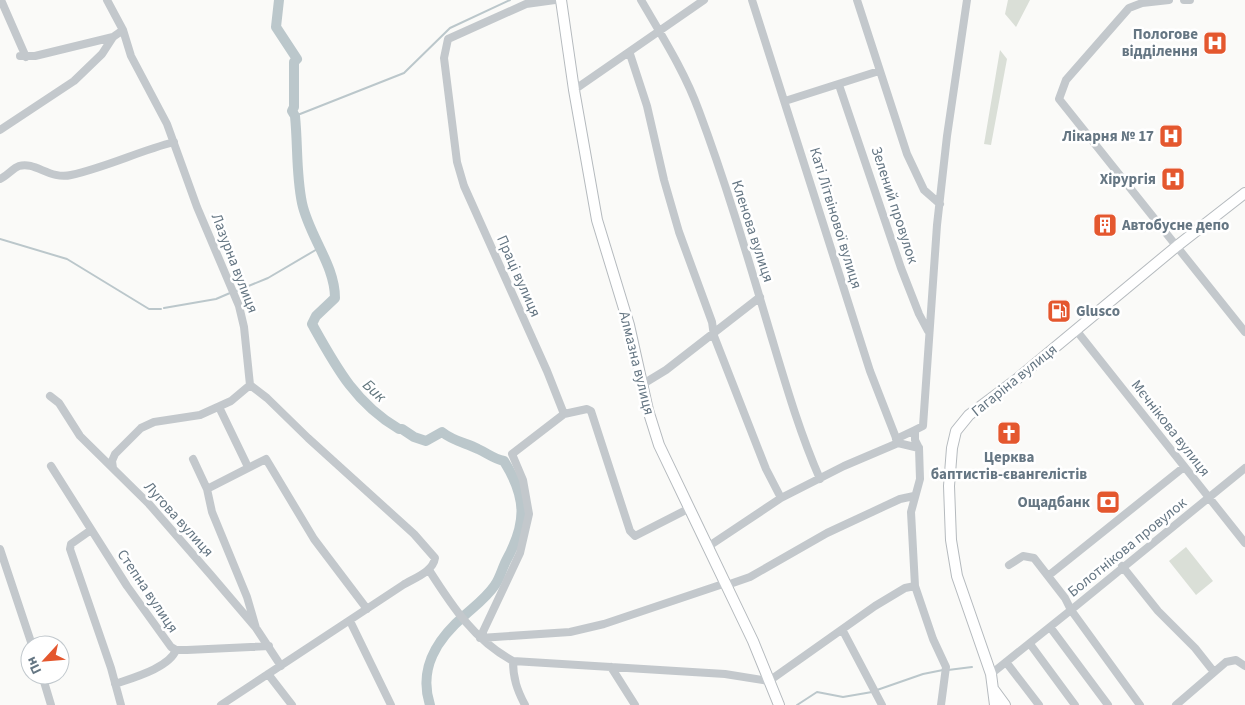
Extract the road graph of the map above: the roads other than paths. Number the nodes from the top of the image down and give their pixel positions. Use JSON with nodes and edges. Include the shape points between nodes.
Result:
{"nodes":[{"id":1,"x":0,"y":0,"type":"edge"},
{"id":2,"x":107,"y":0,"type":"edge"},
{"id":3,"x":555,"y":0,"type":"edge"},
{"id":4,"x":562,"y":0,"type":"edge"},
{"id":5,"x":641,"y":0,"type":"edge"},
{"id":6,"x":704,"y":0,"type":"edge"},
{"id":7,"x":752,"y":0,"type":"edge"},
{"id":8,"x":857,"y":0,"type":"edge"},
{"id":9,"x":967,"y":0,"type":"edge"},
{"id":10,"x":1169,"y":0,"type":"edge"},
{"id":11,"x":123,"y":30,"type":"junction"},
{"id":12,"x":659,"y":32,"type":"junction"},
{"id":13,"x":113,"y":37,"type":"junction"},
{"id":14,"x":630,"y":54,"type":"junction"},
{"id":15,"x":879,"y":71,"type":"junction"},
{"id":16,"x":839,"y":85,"type":"junction"},
{"id":17,"x":574,"y":90,"type":"junction"},
{"id":18,"x":785,"y":102,"type":"junction"},
{"id":19,"x":0,"y":130,"type":"edge"},
{"id":20,"x":174,"y":142,"type":"junction"},
{"id":21,"x":0,"y":179,"type":"edge"},
{"id":22,"x":1245,"y":193,"type":"edge"},
{"id":23,"x":940,"y":204,"type":"junction"},
{"id":24,"x":1176,"y":246,"type":"junction"},
{"id":25,"x":760,"y":297,"type":"junction"},
{"id":26,"x":715,"y":330,"type":"junction"},
{"id":27,"x":1076,"y":330,"type":"junction"},
{"id":28,"x":1245,"y":332,"type":"edge"},
{"id":29,"x":929,"y":333,"type":"junction"},
{"id":30,"x":643,"y":384,"type":"junction"},
{"id":31,"x":250,"y":385,"type":"junction"},
{"id":32,"x":50,"y":396,"type":"dead end"},
{"id":33,"x":219,"y":406,"type":"junction"},
{"id":34,"x":564,"y":414,"type":"junction"},
{"id":35,"x":915,"y":430,"type":"junction"},
{"id":36,"x":897,"y":441,"type":"junction"},
{"id":37,"x":919,"y":448,"type":"junction"},
{"id":38,"x":193,"y":459,"type":"dead end"},
{"id":39,"x":51,"y":466,"type":"dead end"},
{"id":40,"x":248,"y":467,"type":"junction"},
{"id":41,"x":1184,"y":467,"type":"junction"},
{"id":42,"x":113,"y":468,"type":"junction"},
{"id":43,"x":1245,"y":468,"type":"edge"},
{"id":44,"x":820,"y":479,"type":"junction"},
{"id":45,"x":207,"y":490,"type":"junction"},
{"id":46,"x":914,"y":496,"type":"junction"},
{"id":47,"x":781,"y":498,"type":"junction"},
{"id":48,"x":1208,"y":498,"type":"junction"},
{"id":49,"x":690,"y":508,"type":"junction"},
{"id":50,"x":91,"y":530,"type":"junction"},
{"id":51,"x":1245,"y":543,"type":"edge"},
{"id":52,"x":709,"y":546,"type":"junction"},
{"id":53,"x":0,"y":549,"type":"edge"},
{"id":54,"x":1009,"y":565,"type":"dead end"},
{"id":55,"x":1122,"y":566,"type":"junction"},
{"id":56,"x":432,"y":568,"type":"junction"},
{"id":57,"x":1048,"y":576,"type":"junction"},
{"id":58,"x":727,"y":584,"type":"junction"},
{"id":59,"x":915,"y":586,"type":"junction"},
{"id":60,"x":367,"y":609,"type":"junction"},
{"id":61,"x":1071,"y":610,"type":"junction"},
{"id":62,"x":350,"y":621,"type":"junction"},
{"id":63,"x":1050,"y":627,"type":"junction"},
{"id":64,"x":256,"y":628,"type":"junction"},
{"id":65,"x":843,"y":631,"type":"junction"},
{"id":66,"x":29,"y":635,"type":"edge"},
{"id":67,"x":480,"y":638,"type":"junction"},
{"id":68,"x":1030,"y":644,"type":"junction"},
{"id":69,"x":269,"y":646,"type":"junction"},
{"id":70,"x":176,"y":650,"type":"junction"},
{"id":71,"x":513,"y":661,"type":"junction"},
{"id":72,"x":1006,"y":662,"type":"junction"},
{"id":73,"x":281,"y":666,"type":"junction"},
{"id":74,"x":1245,"y":666,"type":"edge"},
{"id":75,"x":611,"y":667,"type":"junction"},
{"id":76,"x":1214,"y":672,"type":"junction"},
{"id":77,"x":268,"y":674,"type":"junction"},
{"id":78,"x":991,"y":674,"type":"junction"},
{"id":79,"x":769,"y":681,"type":"junction"},
{"id":80,"x":115,"y":684,"type":"junction"},
{"id":81,"x":45,"y":685,"type":"edge"},
{"id":82,"x":993,"y":688,"type":"junction"},
{"id":83,"x":51,"y":705,"type":"edge"},
{"id":84,"x":121,"y":705,"type":"edge"},
{"id":85,"x":221,"y":705,"type":"edge"},
{"id":86,"x":292,"y":705,"type":"edge"},
{"id":87,"x":391,"y":705,"type":"edge"},
{"id":88,"x":525,"y":705,"type":"edge"},
{"id":89,"x":635,"y":705,"type":"edge"},
{"id":90,"x":779,"y":705,"type":"edge"},
{"id":91,"x":882,"y":705,"type":"edge"},
{"id":92,"x":941,"y":705,"type":"edge"},
{"id":93,"x":995,"y":705,"type":"edge"},
{"id":94,"x":1005,"y":705,"type":"edge"},
{"id":95,"x":1039,"y":705,"type":"edge"},
{"id":96,"x":1075,"y":705,"type":"edge"},
{"id":97,"x":1108,"y":705,"type":"edge"},
{"id":98,"x":1140,"y":705,"type":"edge"},
{"id":99,"x":1176,"y":705,"type":"edge"}],
"edges":[{"from":1,"to":13,"type":"street","via":[[23,56]]},
{"from":2,"to":11,"type":"street","name":"Лазурна вулиця"},
{"from":3,"to":34,"type":"street","name":"Праці вулиця","via":[[526,4],[453,35],[446,43],[444,58],[457,162],[464,186]]},
{"from":4,"to":17,"type":"main road","name":"Алмазна вулиця"},
{"from":5,"to":12,"type":"street","name":"Кленова вулиця"},
{"from":6,"to":12,"type":"street"},
{"from":7,"to":18,"type":"street","name":"Каті Літвінової вулиця"},
{"from":8,"to":15,"type":"street"},
{"from":9,"to":23,"type":"street"},
{"from":10,"to":24,"type":"street","via":[[1129,8],[1066,80],[1059,100]]},
{"from":11,"to":13,"type":"street"},
{"from":11,"to":20,"type":"street","name":"Лазурна вулиця","via":[[131,56],[159,106]]},
{"from":12,"to":14,"type":"street"},
{"from":12,"to":25,"type":"street","name":"Кленова вулиця","via":[[682,69],[699,110]]},
{"from":13,"to":19,"type":"street","via":[[102,54],[74,81]]},
{"from":14,"to":17,"type":"street"},
{"from":14,"to":26,"type":"street","via":[[647,106],[679,232]]},
{"from":15,"to":16,"type":"street"},
{"from":15,"to":23,"type":"street","via":[[924,190]]},
{"from":16,"to":18,"type":"street"},
{"from":16,"to":29,"type":"street","name":"Зелений провулок","via":[[901,268]]},
{"from":17,"to":30,"type":"main road","name":"Алмазна вулиця","via":[[597,220]]},
{"from":18,"to":36,"type":"street","name":"Каті Літвінової вулиця","via":[[870,371]]},
{"from":20,"to":21,"type":"street","via":[[69,176],[54,176],[32,166],[19,166]]},
{"from":20,"to":31,"type":"street","name":"Лазурна вулиця","via":[[239,306]]},
{"from":22,"to":24,"type":"main road","name":"Гагаріна вулиця"},
{"from":23,"to":29,"type":"street"},
{"from":24,"to":27,"type":"main road","name":"Гагаріна вулиця"},
{"from":24,"to":28,"type":"street"},
{"from":25,"to":26,"type":"street"},
{"from":25,"to":44,"type":"street","name":"Кленова вулиця","via":[[785,384]]},
{"from":26,"to":30,"type":"street","via":[[677,362]]},
{"from":26,"to":47,"type":"street","via":[[714,336],[728,375],[766,470]]},
{"from":27,"to":41,"type":"street","name":"Мєчнікова вулиця"},
{"from":27,"to":78,"type":"main road","name":"Гагаріна вулиця","via":[[969,415],[956,431],[949,486],[957,576]]},
{"from":29,"to":35,"type":"street","via":[[923,426]]},
{"from":30,"to":49,"type":"main road","name":"Алмазна вулиця","via":[[659,445]]},
{"from":31,"to":33,"type":"street","via":[[232,401]]},
{"from":31,"to":56,"type":"street","via":[[432,552],[435,558]]},
{"from":32,"to":42,"type":"street","name":"Лугова вулиця","via":[[59,403],[80,436]]},
{"from":33,"to":40,"type":"street"},
{"from":33,"to":42,"type":"street","via":[[200,415],[154,422],[141,428],[115,454]]},
{"from":34,"to":49,"type":"street","via":[[591,411],[627,525],[635,536]]},
{"from":34,"to":67,"type":"street","via":[[512,454],[523,480],[529,514],[520,553]]},
{"from":35,"to":36,"type":"street"},
{"from":35,"to":37,"type":"street"},
{"from":36,"to":37,"type":"street"},
{"from":36,"to":44,"type":"street"},
{"from":37,"to":46,"type":"street","via":[[920,478]]},
{"from":38,"to":45,"type":"street"},
{"from":39,"to":50,"type":"street","name":"Степна вулиця"},
{"from":40,"to":45,"type":"street"},
{"from":40,"to":60,"type":"street","via":[[266,459],[314,539]]},
{"from":41,"to":48,"type":"street","name":"Мєчнікова вулиця"},
{"from":41,"to":57,"type":"street"},
{"from":42,"to":64,"type":"street","name":"Лугова вулиця","via":[[149,504]]},
{"from":43,"to":48,"type":"street","name":"Болотнікова провулок"},
{"from":44,"to":47,"type":"street"},
{"from":45,"to":64,"type":"street","via":[[212,512],[247,596]]},
{"from":46,"to":58,"type":"street","via":[[900,499],[827,533],[750,577]]},
{"from":46,"to":59,"type":"street","via":[[911,512]]},
{"from":47,"to":52,"type":"street"},
{"from":48,"to":51,"type":"street","name":"Мєчнікова вулиця"},
{"from":48,"to":55,"type":"street","name":"Болотнікова провулок"},
{"from":49,"to":52,"type":"main road","name":"Алмазна вулиця"},
{"from":50,"to":70,"type":"street","name":"Степна вулиця","via":[[165,642]]},
{"from":50,"to":80,"type":"street","via":[[70,544],[70,548]]},
{"from":52,"to":58,"type":"main road","name":"Алмазна вулиця"},
{"from":53,"to":66,"type":"street"},
{"from":54,"to":57,"type":"street","via":[[1023,556],[1030,556]]},
{"from":55,"to":61,"type":"street","name":"Болотнікова провулок"},
{"from":55,"to":76,"type":"street"},
{"from":56,"to":60,"type":"street"},
{"from":56,"to":67,"type":"street","via":[[454,608]]},
{"from":57,"to":61,"type":"street"},
{"from":58,"to":67,"type":"street","via":[[570,632]]},
{"from":58,"to":79,"type":"main road","name":"Алмазна вулиця"},
{"from":59,"to":65,"type":"street","via":[[905,588],[875,606]]},
{"from":59,"to":92,"type":"street","via":[[946,671]]},
{"from":60,"to":62,"type":"street"},
{"from":61,"to":63,"type":"street"},
{"from":61,"to":98,"type":"street","name":"Болотнікова провулок"},
{"from":62,"to":73,"type":"street"},
{"from":62,"to":87,"type":"street"},
{"from":63,"to":68,"type":"street"},
{"from":63,"to":97,"type":"street"},
{"from":64,"to":69,"type":"street","name":"Лугова вулиця"},
{"from":65,"to":79,"type":"street"},
{"from":65,"to":91,"type":"street"},
{"from":67,"to":71,"type":"street"},
{"from":68,"to":72,"type":"street"},
{"from":68,"to":96,"type":"street"},
{"from":69,"to":70,"type":"street","name":"Степна вулиця"},
{"from":69,"to":73,"type":"street","name":"Лугова вулиця"},
{"from":70,"to":80,"type":"street","via":[[169,660]]},
{"from":71,"to":75,"type":"street"},
{"from":71,"to":88,"type":"street","via":[[517,689]]},
{"from":72,"to":78,"type":"street"},
{"from":72,"to":95,"type":"street"},
{"from":73,"to":77,"type":"street"},
{"from":74,"to":76,"type":"street","via":[[1232,660]]},
{"from":75,"to":79,"type":"street","via":[[725,674]]},
{"from":75,"to":89,"type":"street"},
{"from":76,"to":99,"type":"street"},
{"from":77,"to":85,"type":"street"},
{"from":77,"to":86,"type":"street"},
{"from":78,"to":82,"type":"main road","name":"Гагаріна вулиця"},
{"from":79,"to":90,"type":"main road","name":"Алмазна вулиця"},
{"from":80,"to":84,"type":"street"},
{"from":81,"to":83,"type":"street"},
{"from":82,"to":93,"type":"main road","name":"Гагаріна вулиця"},
{"from":82,"to":94,"type":"main road"}]}
